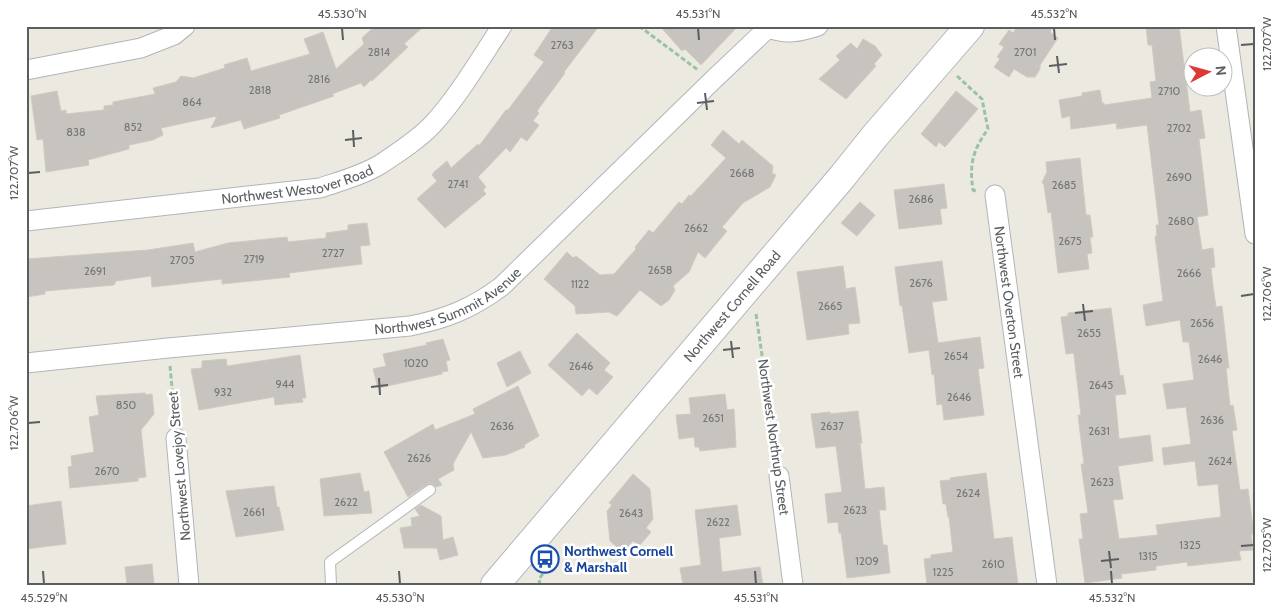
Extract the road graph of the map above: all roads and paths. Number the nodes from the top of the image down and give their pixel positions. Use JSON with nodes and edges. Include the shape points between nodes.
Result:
{"nodes":[{"id":1,"x":185,"y":26,"type":"edge"},
{"id":2,"x":502,"y":26,"type":"edge"},
{"id":3,"x":639,"y":26,"type":"edge"},
{"id":4,"x":818,"y":26,"type":"edge"},
{"id":5,"x":970,"y":26,"type":"edge"},
{"id":6,"x":1226,"y":26,"type":"edge"},
{"id":7,"x":770,"y":27,"type":"edge"},
{"id":8,"x":940,"y":60,"type":"junction"},
{"id":9,"x":26,"y":70,"type":"edge"},
{"id":10,"x":713,"y":80,"type":"junction"},
{"id":11,"x":996,"y":195,"type":"joint"},
{"id":12,"x":26,"y":221,"type":"edge"},
{"id":13,"x":1255,"y":234,"type":"edge"},
{"id":14,"x":742,"y":294,"type":"junction"},
{"id":15,"x":168,"y":348,"type":"junction"},
{"id":16,"x":26,"y":364,"type":"edge"},
{"id":17,"x":176,"y":438,"type":"joint"},
{"id":18,"x":779,"y":476,"type":"joint"},
{"id":19,"x":430,"y":490,"type":"dead end"},
{"id":20,"x":189,"y":585,"type":"edge"},
{"id":21,"x":331,"y":585,"type":"edge"},
{"id":22,"x":495,"y":585,"type":"edge"},
{"id":23,"x":793,"y":585,"type":"edge"},
{"id":24,"x":1047,"y":585,"type":"edge"}],
"edges":[{"from":1,"to":9,"type":"street","via":[[174,35],[141,48]]},
{"from":2,"to":12,"type":"street","name":"Northwest Westover Road","via":[[453,100],[432,125],[380,164],[353,177],[320,188]]},
{"from":3,"to":10,"type":"path"},
{"from":4,"to":7,"type":"street","via":[[788,33]]},
{"from":5,"to":8,"type":"main road","name":"Northwest Cornell Road"},
{"from":6,"to":13,"type":"street"},
{"from":7,"to":10,"type":"street","name":"Northwest Summit Avenue"},
{"from":8,"to":11,"type":"path","via":[[982,99],[988,129],[973,155],[971,178],[973,190]]},
{"from":8,"to":14,"type":"main road","name":"Northwest Cornell Road"},
{"from":10,"to":15,"type":"street","name":"Northwest Summit Avenue","via":[[502,286],[472,306],[435,321],[410,326]]},
{"from":11,"to":24,"type":"street","name":"Northwest Overton Street"},
{"from":14,"to":18,"type":"path","name":"Northwest Northrup Street","via":[[758,316]]},
{"from":14,"to":22,"type":"main road","name":"Northwest Cornell Road"},
{"from":15,"to":16,"type":"street","name":"Northwest Summit Avenue"},
{"from":15,"to":17,"type":"path","name":"Northwest Lovejoy Street"},
{"from":17,"to":20,"type":"street","name":"Northwest Lovejoy Street"},
{"from":18,"to":23,"type":"street","name":"Northwest Northrup Street"},
{"from":19,"to":21,"type":"lane","via":[[330,562]]}]}
